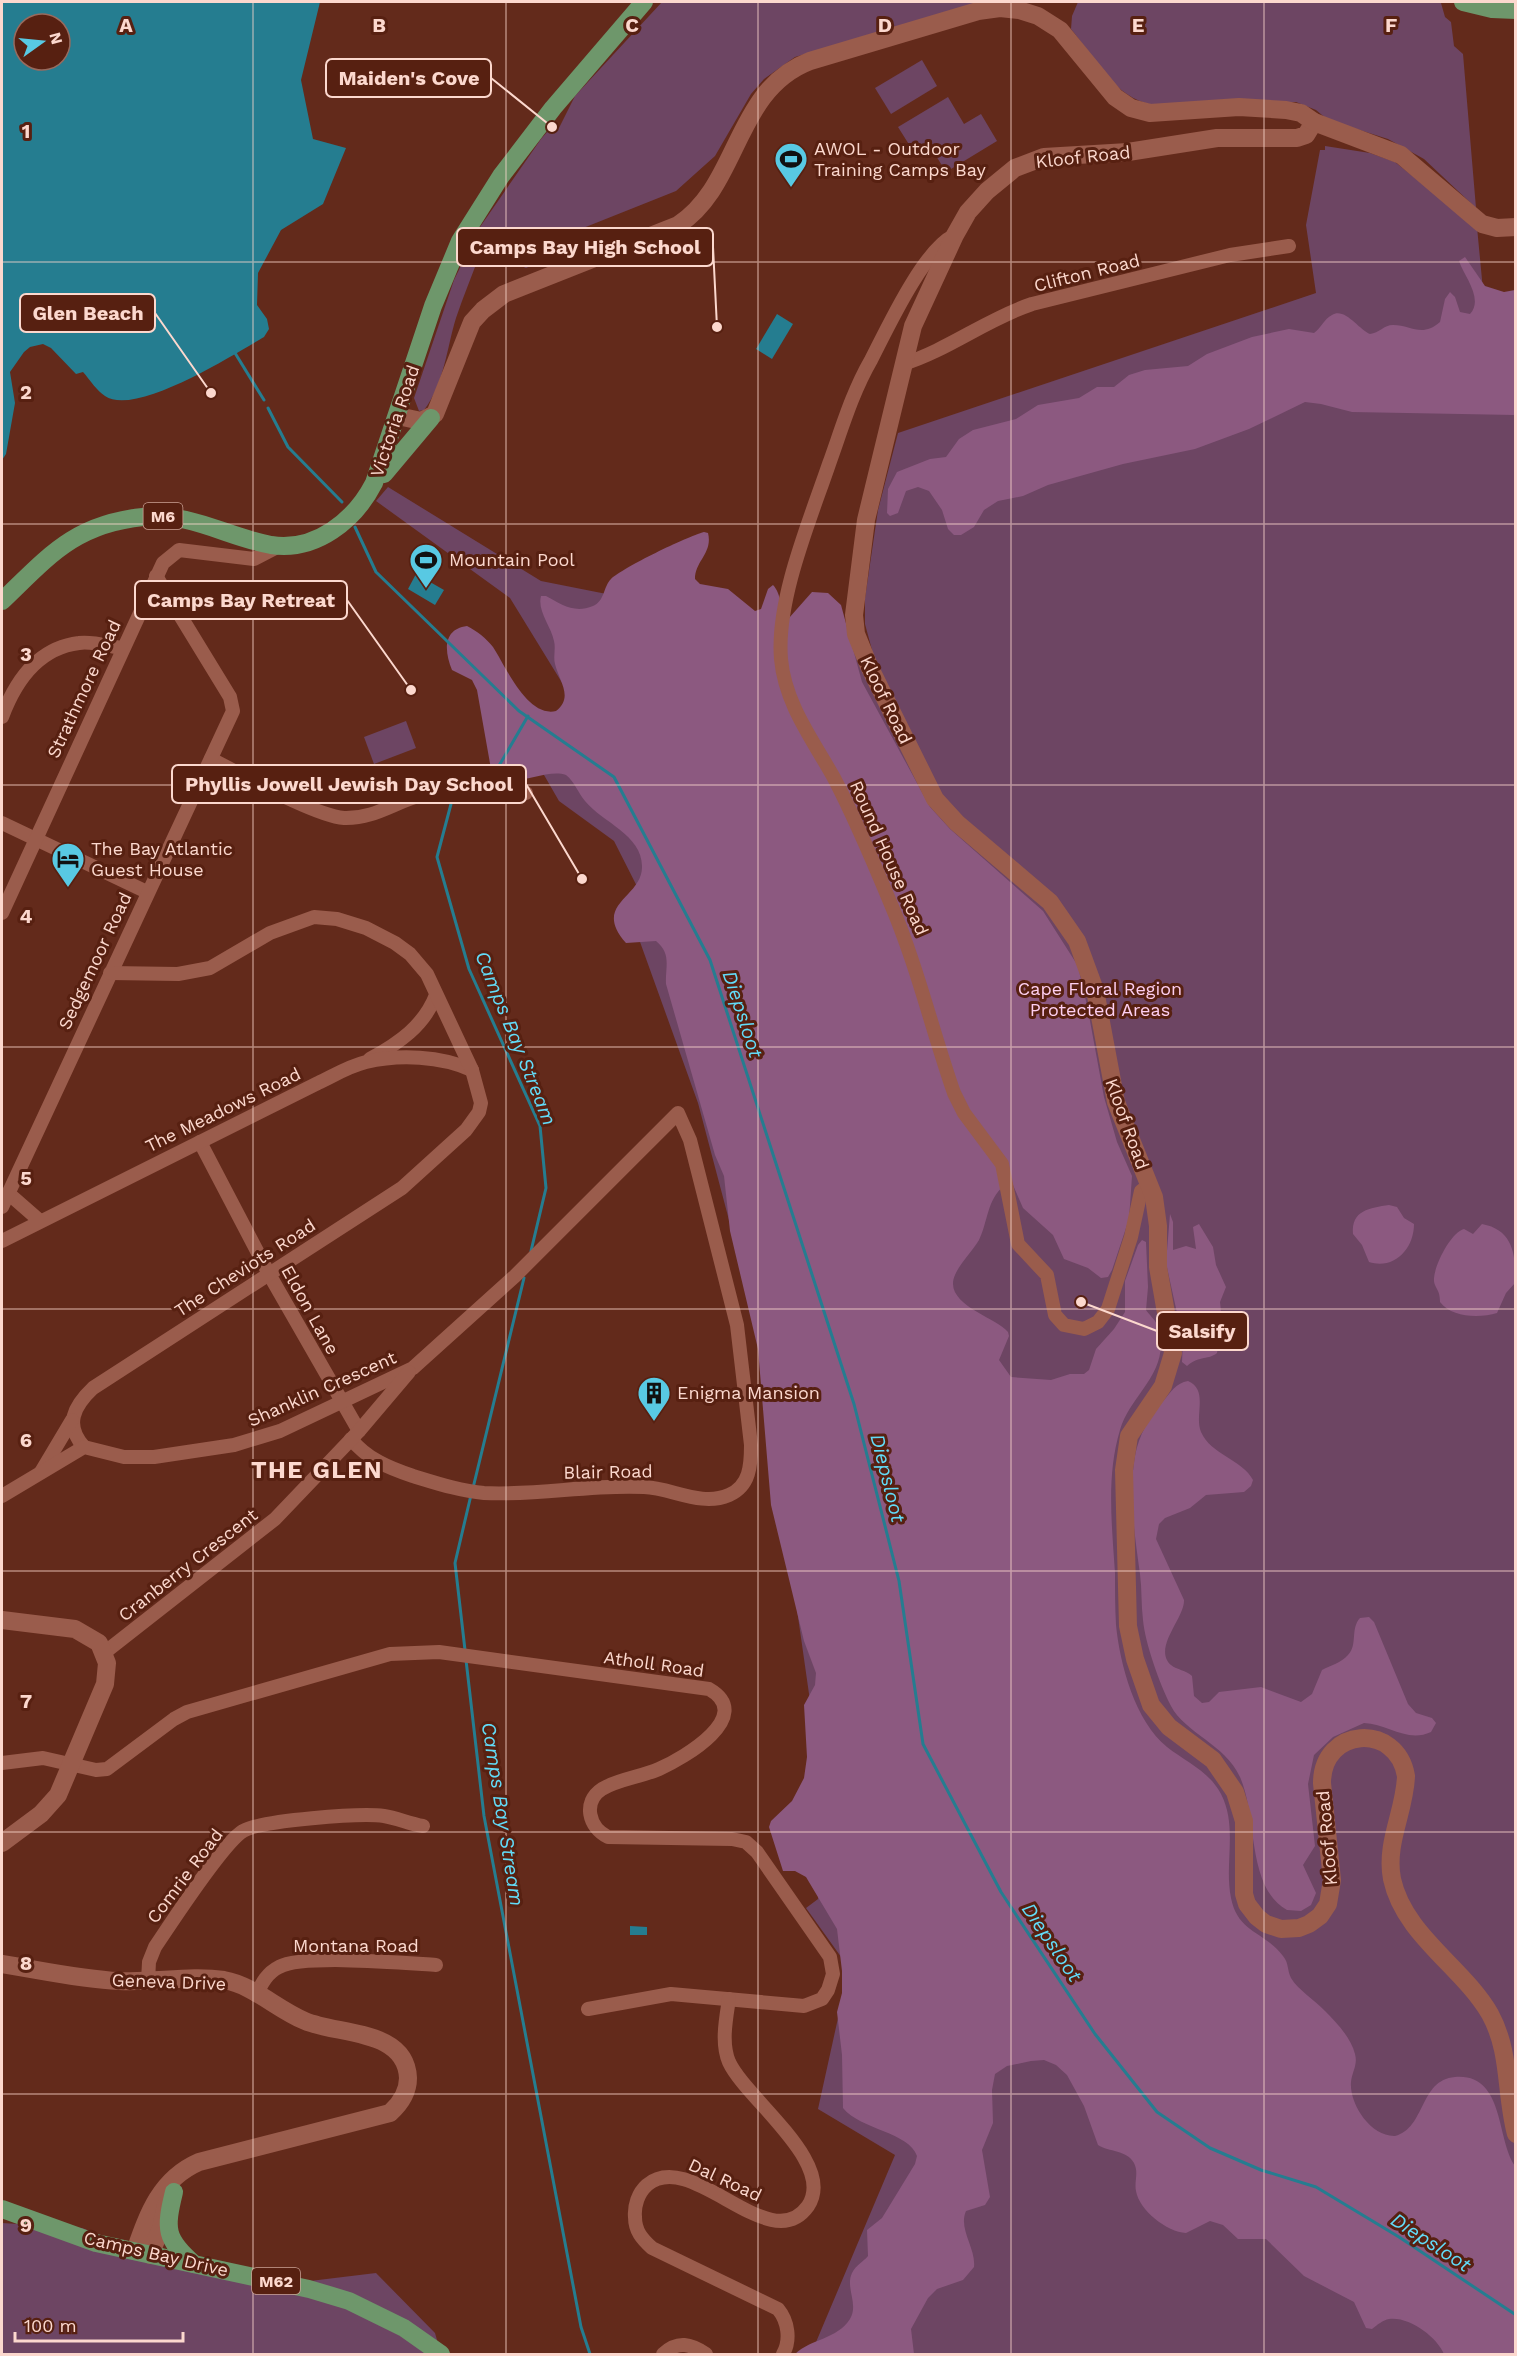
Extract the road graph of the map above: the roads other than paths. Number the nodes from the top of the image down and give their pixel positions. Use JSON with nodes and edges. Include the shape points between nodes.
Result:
{"nodes":[{"id":1,"x":644,"y":2,"type":"edge"},
{"id":2,"x":1463,"y":2,"type":"edge"},
{"id":3,"x":1515,"y":10,"type":"edge"},
{"id":4,"x":1314,"y":122,"type":"junction"},
{"id":5,"x":1515,"y":227,"type":"edge"},
{"id":6,"x":955,"y":235,"type":"junction"},
{"id":7,"x":1289,"y":246,"type":"dead end"},
{"id":8,"x":903,"y":364,"type":"junction"},
{"id":9,"x":398,"y":416,"type":"junction"},
{"id":10,"x":431,"y":418,"type":"junction"},
{"id":11,"x":366,"y":498,"type":"junction"},
{"id":12,"x":279,"y":546,"type":"junction"},
{"id":13,"x":156,"y":576,"type":"junction"},
{"id":14,"x":2,"y":601,"type":"edge"},
{"id":15,"x":122,"y":648,"type":"junction"},
{"id":16,"x":2,"y":717,"type":"edge"},
{"id":17,"x":211,"y":759,"type":"junction"},
{"id":18,"x":526,"y":793,"type":"dead end"},
{"id":19,"x":2,"y":823,"type":"edge"},
{"id":20,"x":35,"y":838,"type":"junction"},
{"id":21,"x":147,"y":892,"type":"junction"},
{"id":22,"x":2,"y":913,"type":"edge"},
{"id":23,"x":110,"y":974,"type":"junction"},
{"id":24,"x":436,"y":995,"type":"junction"},
{"id":25,"x":366,"y":1062,"type":"junction"},
{"id":26,"x":472,"y":1071,"type":"junction"},
{"id":27,"x":678,"y":1113,"type":"joint"},
{"id":28,"x":200,"y":1142,"type":"junction"},
{"id":29,"x":1149,"y":1185,"type":"junction"},
{"id":30,"x":8,"y":1193,"type":"junction"},
{"id":31,"x":2,"y":1207,"type":"edge"},
{"id":32,"x":40,"y":1221,"type":"junction"},
{"id":33,"x":2,"y":1241,"type":"edge"},
{"id":34,"x":269,"y":1274,"type":"junction"},
{"id":35,"x":413,"y":1368,"type":"junction"},
{"id":36,"x":342,"y":1403,"type":"junction"},
{"id":37,"x":72,"y":1420,"type":"junction"},
{"id":38,"x":355,"y":1435,"type":"junction"},
{"id":39,"x":84,"y":1447,"type":"junction"},
{"id":40,"x":41,"y":1472,"type":"junction"},
{"id":41,"x":2,"y":1496,"type":"edge"},
{"id":42,"x":2,"y":1620,"type":"edge"},
{"id":43,"x":104,"y":1653,"type":"junction"},
{"id":44,"x":2,"y":1763,"type":"edge"},
{"id":45,"x":72,"y":1764,"type":"junction"},
{"id":46,"x":423,"y":1826,"type":"dead end"},
{"id":47,"x":2,"y":1843,"type":"edge"},
{"id":48,"x":2,"y":1964,"type":"edge"},
{"id":49,"x":436,"y":1965,"type":"dead end"},
{"id":50,"x":148,"y":1981,"type":"junction"},
{"id":51,"x":256,"y":1995,"type":"junction"},
{"id":52,"x":729,"y":1999,"type":"junction"},
{"id":53,"x":588,"y":2009,"type":"dead end"},
{"id":54,"x":1515,"y":2134,"type":"edge"},
{"id":55,"x":217,"y":2159,"type":"junction"},
{"id":56,"x":174,"y":2192,"type":"junction"},
{"id":57,"x":2,"y":2209,"type":"edge"},
{"id":58,"x":142,"y":2253,"type":"junction"},
{"id":59,"x":196,"y":2266,"type":"junction"},
{"id":60,"x":441,"y":2355,"type":"edge"},
{"id":61,"x":663,"y":2355,"type":"edge"},
{"id":62,"x":706,"y":2355,"type":"edge"},
{"id":63,"x":783,"y":2355,"type":"edge"}],
"edges":[{"from":1,"to":9,"type":"main road","name":"Victoria Road","number":"M6","via":[[572,83],[480,208],[447,269]]},
{"from":2,"to":3,"type":"main road"},
{"from":4,"to":5,"type":"main road","via":[[1401,155],[1482,224]]},
{"from":4,"to":6,"type":"main road","name":"Kloof Road","via":[[1306,135],[1297,138],[1217,138],[1128,152],[1035,159],[1015,168],[991,187]]},
{"from":4,"to":10,"type":"main road","via":[[1301,113],[1276,109],[1226,107],[1155,113],[1135,110],[1115,97],[1060,30],[1038,16],[1012,9],[978,11],[810,62],[788,73],[764,93],[712,189],[691,217],[512,289],[483,310],[464,337],[438,409]]},
{"from":6,"to":8,"type":"main road","name":"Kloof Road","via":[[917,316]]},
{"from":6,"to":29,"type":"street","name":"Round House Road","via":[[934,252],[909,289],[850,404],[787,598],[780,641],[786,688],[847,804],[890,901],[911,953],[954,1094],[1002,1164],[1016,1238],[1023,1252],[1047,1275],[1055,1315],[1064,1325],[1078,1329],[1091,1326],[1108,1309],[1141,1191]]},
{"from":7,"to":8,"type":"street","name":"Clifton Road","via":[[1230,255],[1032,304]]},
{"from":8,"to":29,"type":"main road","name":"Kloof Road","via":[[860,553],[854,615],[859,644],[935,799],[952,819],[1050,902],[1077,942],[1097,996],[1112,1090]]},
{"from":9,"to":10,"type":"main road","via":[[416,421]]},
{"from":9,"to":11,"type":"main road","name":"Victoria Road","number":"M6"},
{"from":10,"to":11,"type":"main road"},
{"from":11,"to":12,"type":"main road","name":"Victoria Road","number":"M6","via":[[333,531],[307,542]]},
{"from":12,"to":13,"type":"street","name":"Strathmore Road","via":[[254,559],[179,550],[163,563]]},
{"from":12,"to":14,"type":"main road","name":"Victoria Road","number":"M6","via":[[171,516],[123,520],[93,528],[62,544]]},
{"from":13,"to":15,"type":"street","name":"Strathmore Road"},
{"from":13,"to":17,"type":"street","name":"Sedgemoor Road","via":[[233,705],[231,718]]},
{"from":15,"to":16,"type":"street","via":[[82,643],[50,653],[18,681]]},
{"from":15,"to":20,"type":"street","name":"Strathmore Road"},
{"from":17,"to":18,"type":"street","via":[[313,808],[345,818],[380,813],[416,797],[439,792]]},
{"from":17,"to":21,"type":"street","name":"Sedgemoor Road"},
{"from":19,"to":20,"type":"street"},
{"from":20,"to":21,"type":"street"},
{"from":20,"to":22,"type":"street","name":"Strathmore Road"},
{"from":21,"to":23,"type":"street","name":"Sedgemoor Road"},
{"from":23,"to":24,"type":"street","name":"The Cheviots Road","via":[[201,970],[285,926],[325,917],[366,928],[395,943],[421,965]]},
{"from":23,"to":30,"type":"street","name":"Sedgemoor Road"},
{"from":24,"to":25,"type":"street","via":[[426,1016],[409,1034]]},
{"from":24,"to":26,"type":"street","name":"The Cheviots Road"},
{"from":25,"to":26,"type":"street","name":"The Meadows Road","via":[[427,1058]]},
{"from":25,"to":28,"type":"street","name":"The Meadows Road"},
{"from":26,"to":34,"type":"street","name":"The Cheviots Road","via":[[481,1103],[466,1130],[402,1188]]},
{"from":27,"to":35,"type":"street","name":"Shanklin Crescent","via":[[529,1263]]},
{"from":27,"to":38,"type":"street","name":"Blair Road","via":[[690,1140],[737,1325],[752,1462],[745,1484],[728,1496],[709,1500],[646,1487],[481,1492],[401,1472],[372,1459]]},
{"from":28,"to":32,"type":"street","name":"The Meadows Road"},
{"from":28,"to":34,"type":"street","name":"Eldon Lane"},
{"from":29,"to":54,"type":"main road","name":"Kloof Road","via":[[1157,1213],[1158,1267],[1173,1353],[1167,1378],[1129,1436],[1124,1492],[1128,1626],[1151,1705],[1169,1727],[1213,1760],[1231,1784],[1244,1821],[1245,1898],[1257,1917],[1275,1928],[1294,1929],[1309,1924],[1323,1913],[1331,1896],[1322,1783],[1327,1758],[1344,1743],[1360,1737],[1378,1740],[1394,1751],[1406,1776],[1391,1848],[1396,1891],[1408,1916],[1477,1995],[1496,2025],[1506,2063]]},
{"from":30,"to":31,"type":"street","name":"Sedgemoor Road"},
{"from":30,"to":32,"type":"street"},
{"from":32,"to":33,"type":"street","name":"The Meadows Road"},
{"from":34,"to":36,"type":"street","name":"Eldon Lane"},
{"from":34,"to":37,"type":"street","name":"The Cheviots Road","via":[[93,1388],[75,1408]]},
{"from":35,"to":36,"type":"street","name":"Shanklin Crescent"},
{"from":35,"to":38,"type":"street","name":"Cranberry Crescent"},
{"from":36,"to":38,"type":"street","name":"Eldon Lane"},
{"from":36,"to":39,"type":"street","name":"Shanklin Crescent","via":[[262,1438],[205,1452],[124,1457]]},
{"from":37,"to":39,"type":"street","via":[[74,1432]]},
{"from":37,"to":40,"type":"street","name":"The Cheviots Road"},
{"from":38,"to":43,"type":"street","name":"Cranberry Crescent","via":[[274,1519]]},
{"from":39,"to":40,"type":"street"},
{"from":40,"to":41,"type":"street"},
{"from":42,"to":43,"type":"main road","via":[[75,1629],[99,1642]]},
{"from":43,"to":45,"type":"main road","via":[[105,1684]]},
{"from":44,"to":45,"type":"street","name":"Atholl Road","via":[[43,1758]]},
{"from":45,"to":47,"type":"main road","via":[[51,1805]]},
{"from":45,"to":52,"type":"street","name":"Atholl Road","via":[[107,1769],[180,1715],[378,1657],[419,1652],[702,1687],[719,1697],[724,1710],[719,1729],[661,1768],[602,1790],[592,1800],[590,1814],[594,1826],[608,1837],[732,1839],[746,1842],[757,1852],[830,1957],[831,1982],[825,1995],[811,2005]]},
{"from":46,"to":50,"type":"street","name":"Comrie Road","via":[[382,1815],[279,1822],[243,1831],[155,1947]]},
{"from":48,"to":50,"type":"main road","name":"Geneva Drive","via":[[103,1980]]},
{"from":49,"to":51,"type":"street","name":"Montana Road","via":[[295,1962],[271,1972]]},
{"from":50,"to":51,"type":"main road","name":"Geneva Drive","via":[[222,1980]]},
{"from":51,"to":55,"type":"main road","name":"Geneva Drive","via":[[308,2023],[389,2045],[404,2060],[408,2084],[399,2105],[380,2118]]},
{"from":52,"to":53,"type":"street","name":"Atholl Road","via":[[692,1994],[654,1995]]},
{"from":52,"to":63,"type":"street","name":"Dal Road","via":[[725,2034],[729,2061],[805,2159],[814,2182],[812,2198],[795,2217],[768,2220],[682,2178],[666,2175],[646,2186],[635,2208],[635,2221],[642,2238],[652,2248],[778,2309],[787,2326]]},
{"from":55,"to":56,"type":"main road","name":"Geneva Drive","via":[[184,2179]]},
{"from":55,"to":58,"type":"main road","name":"Geneva Drive","via":[[194,2164],[166,2186],[150,2210]]},
{"from":56,"to":58,"type":"main road","name":"Geneva Drive","via":[[165,2206],[160,2228]]},
{"from":56,"to":59,"type":"main road","via":[[168,2223],[170,2237]]},
{"from":57,"to":58,"type":"main road","name":"Camps Bay Drive","number":"M62","via":[[96,2243]]},
{"from":58,"to":59,"type":"main road","name":"Camps Bay Drive","number":"M62"},
{"from":59,"to":60,"type":"main road","name":"Camps Bay Drive","number":"M62","via":[[348,2301],[404,2328]]},
{"from":61,"to":62,"type":"street","via":[[680,2344]]}]}
